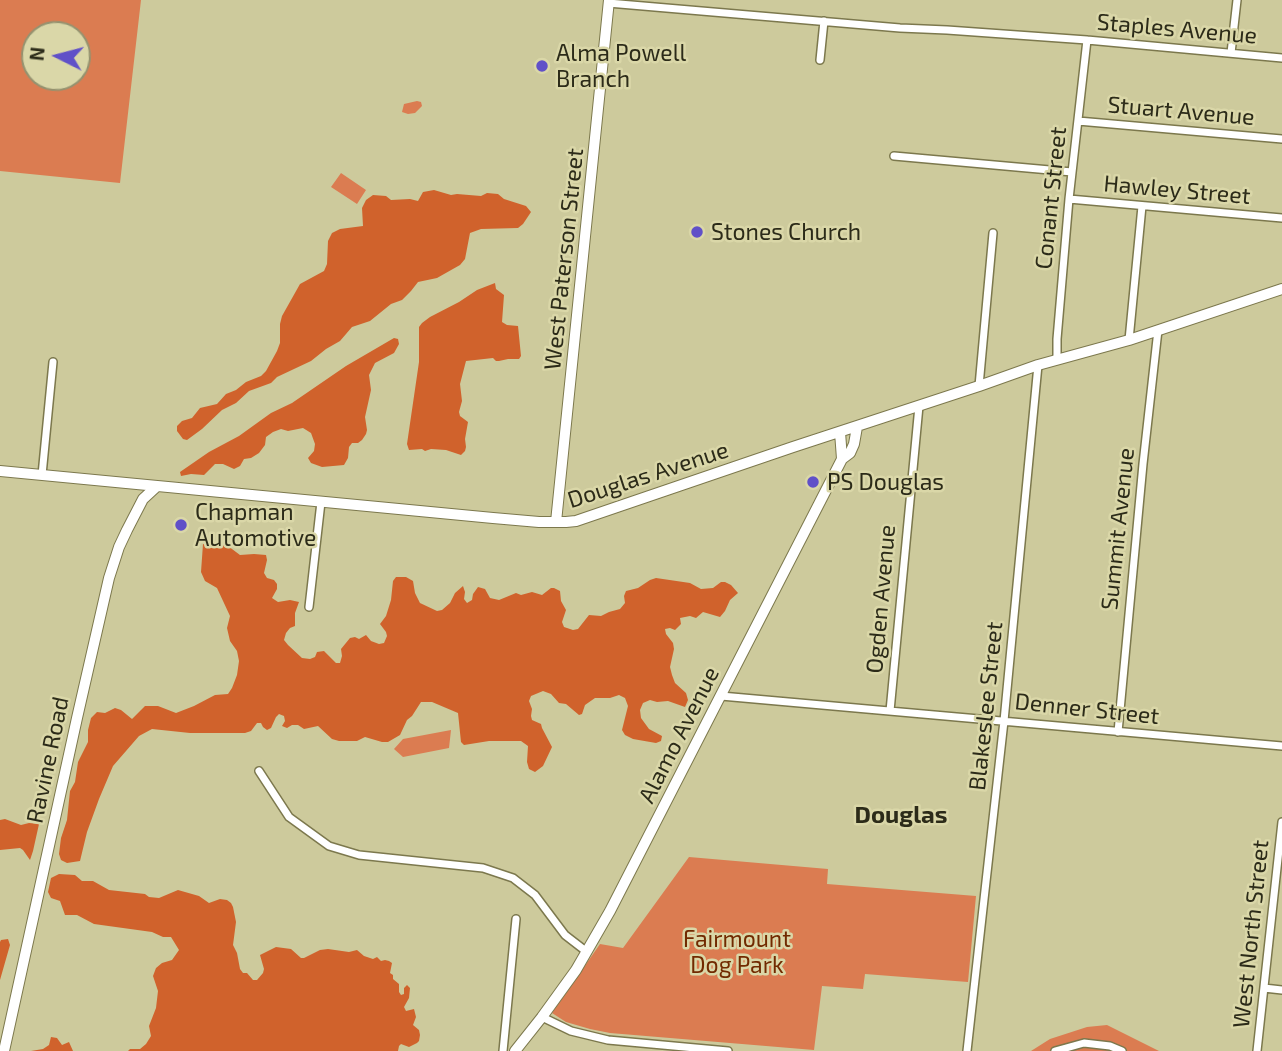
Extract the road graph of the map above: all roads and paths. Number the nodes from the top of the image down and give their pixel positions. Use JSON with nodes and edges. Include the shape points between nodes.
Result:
{"nodes":[{"id":1,"x":1237,"y":0,"type":"edge"},
{"id":2,"x":608,"y":1,"type":"edge"},
{"id":3,"x":824,"y":21,"type":"junction"},
{"id":4,"x":1087,"y":40,"type":"junction"},
{"id":5,"x":1231,"y":53,"type":"junction"},
{"id":6,"x":1282,"y":58,"type":"edge"},
{"id":7,"x":820,"y":60,"type":"dead end"},
{"id":8,"x":1078,"y":121,"type":"junction"},
{"id":9,"x":1282,"y":139,"type":"edge"},
{"id":10,"x":894,"y":156,"type":"dead end"},
{"id":11,"x":1072,"y":172,"type":"junction"},
{"id":12,"x":1069,"y":199,"type":"junction"},
{"id":13,"x":1143,"y":206,"type":"junction"},
{"id":14,"x":1282,"y":218,"type":"edge"},
{"id":15,"x":993,"y":233,"type":"dead end"},
{"id":16,"x":1282,"y":289,"type":"edge"},
{"id":17,"x":1158,"y":330,"type":"junction"},
{"id":18,"x":1129,"y":340,"type":"junction"},
{"id":19,"x":1057,"y":360,"type":"junction"},
{"id":20,"x":53,"y":362,"type":"dead end"},
{"id":21,"x":1038,"y":365,"type":"junction"},
{"id":22,"x":979,"y":386,"type":"junction"},
{"id":23,"x":919,"y":406,"type":"junction"},
{"id":24,"x":858,"y":426,"type":"junction"},
{"id":25,"x":840,"y":432,"type":"junction"},
{"id":26,"x":842,"y":459,"type":"junction"},
{"id":27,"x":0,"y":471,"type":"edge"},
{"id":28,"x":42,"y":475,"type":"junction"},
{"id":29,"x":156,"y":487,"type":"junction"},
{"id":30,"x":321,"y":502,"type":"junction"},
{"id":31,"x":556,"y":522,"type":"junction"},
{"id":32,"x":309,"y":607,"type":"dead end"},
{"id":33,"x":721,"y":696,"type":"junction"},
{"id":34,"x":890,"y":711,"type":"junction"},
{"id":35,"x":1004,"y":721,"type":"junction"},
{"id":36,"x":1118,"y":732,"type":"junction"},
{"id":37,"x":1282,"y":746,"type":"edge"},
{"id":38,"x":259,"y":771,"type":"dead end"},
{"id":39,"x":1282,"y":822,"type":"edge"},
{"id":40,"x":516,"y":919,"type":"dead end"},
{"id":41,"x":587,"y":952,"type":"junction"},
{"id":42,"x":1264,"y":988,"type":"junction"},
{"id":43,"x":1282,"y":990,"type":"edge"},
{"id":44,"x":542,"y":1017,"type":"junction"},
{"id":45,"x":4,"y":1051,"type":"edge"},
{"id":46,"x":503,"y":1051,"type":"edge"},
{"id":47,"x":515,"y":1051,"type":"edge"},
{"id":48,"x":728,"y":1051,"type":"edge"},
{"id":49,"x":967,"y":1051,"type":"edge"},
{"id":50,"x":1055,"y":1051,"type":"edge"},
{"id":51,"x":1122,"y":1051,"type":"edge"},
{"id":52,"x":1257,"y":1051,"type":"edge"}],
"edges":[{"from":1,"to":5,"type":"street"},
{"from":2,"to":3,"type":"street","name":"Staples Avenue"},
{"from":2,"to":31,"type":"street","name":"West Paterson Street"},
{"from":3,"to":4,"type":"street","name":"Staples Avenue"},
{"from":3,"to":7,"type":"street"},
{"from":4,"to":5,"type":"street","name":"Staples Avenue"},
{"from":4,"to":8,"type":"street","name":"Conant Street"},
{"from":5,"to":6,"type":"street","name":"Staples Avenue"},
{"from":8,"to":9,"type":"street","name":"Stuart Avenue"},
{"from":8,"to":11,"type":"street","name":"Conant Street"},
{"from":10,"to":11,"type":"street","name":"Hawley Street"},
{"from":11,"to":12,"type":"street","name":"Conant Street"},
{"from":12,"to":13,"type":"street","name":"Hawley Street"},
{"from":12,"to":19,"type":"street","name":"Conant Street"},
{"from":13,"to":14,"type":"street","name":"Hawley Street"},
{"from":13,"to":18,"type":"street"},
{"from":15,"to":22,"type":"street"},
{"from":16,"to":17,"type":"street","name":"Douglas Avenue"},
{"from":17,"to":18,"type":"street","name":"Douglas Avenue"},
{"from":17,"to":36,"type":"street","name":"Summit Avenue"},
{"from":18,"to":19,"type":"street","name":"Douglas Avenue"},
{"from":19,"to":21,"type":"street","name":"Douglas Avenue"},
{"from":20,"to":28,"type":"street"},
{"from":21,"to":22,"type":"street","name":"Douglas Avenue"},
{"from":21,"to":35,"type":"street","name":"Blakeslee Street"},
{"from":22,"to":23,"type":"street","name":"Douglas Avenue"},
{"from":23,"to":24,"type":"street","name":"Douglas Avenue"},
{"from":23,"to":34,"type":"street","name":"Ogden Avenue"},
{"from":24,"to":25,"type":"street","name":"Douglas Avenue"},
{"from":24,"to":26,"type":"street","name":"Alamo Avenue","via":[[850,453]]},
{"from":25,"to":26,"type":"street"},
{"from":25,"to":31,"type":"street","name":"Douglas Avenue","via":[[576,520]]},
{"from":26,"to":33,"type":"street","name":"Alamo Avenue"},
{"from":27,"to":28,"type":"street","name":"Douglas Avenue"},
{"from":28,"to":29,"type":"street","name":"Douglas Avenue"},
{"from":29,"to":30,"type":"street","name":"Douglas Avenue"},
{"from":29,"to":45,"type":"street","name":"Ravine Road","via":[[143,499],[109,578]]},
{"from":30,"to":31,"type":"street","name":"Douglas Avenue"},
{"from":30,"to":32,"type":"street"},
{"from":33,"to":34,"type":"street","name":"Denner Street"},
{"from":33,"to":41,"type":"street","name":"Alamo Avenue"},
{"from":34,"to":35,"type":"street","name":"Denner Street"},
{"from":35,"to":36,"type":"street","name":"Denner Street"},
{"from":35,"to":49,"type":"street","name":"Blakeslee Street"},
{"from":36,"to":37,"type":"street","name":"Denner Street"},
{"from":38,"to":41,"type":"street","via":[[289,817],[329,846],[359,855],[483,868],[513,878],[534,895],[565,935]]},
{"from":39,"to":42,"type":"street","name":"West North Street"},
{"from":40,"to":46,"type":"street"},
{"from":41,"to":44,"type":"street","name":"Alamo Avenue"},
{"from":42,"to":43,"type":"street"},
{"from":42,"to":52,"type":"street","name":"West North Street"},
{"from":44,"to":47,"type":"street","name":"Alamo Avenue"},
{"from":44,"to":48,"type":"street","via":[[571,1031],[608,1040]]},
{"from":50,"to":51,"type":"street","via":[[1084,1043]]}]}
